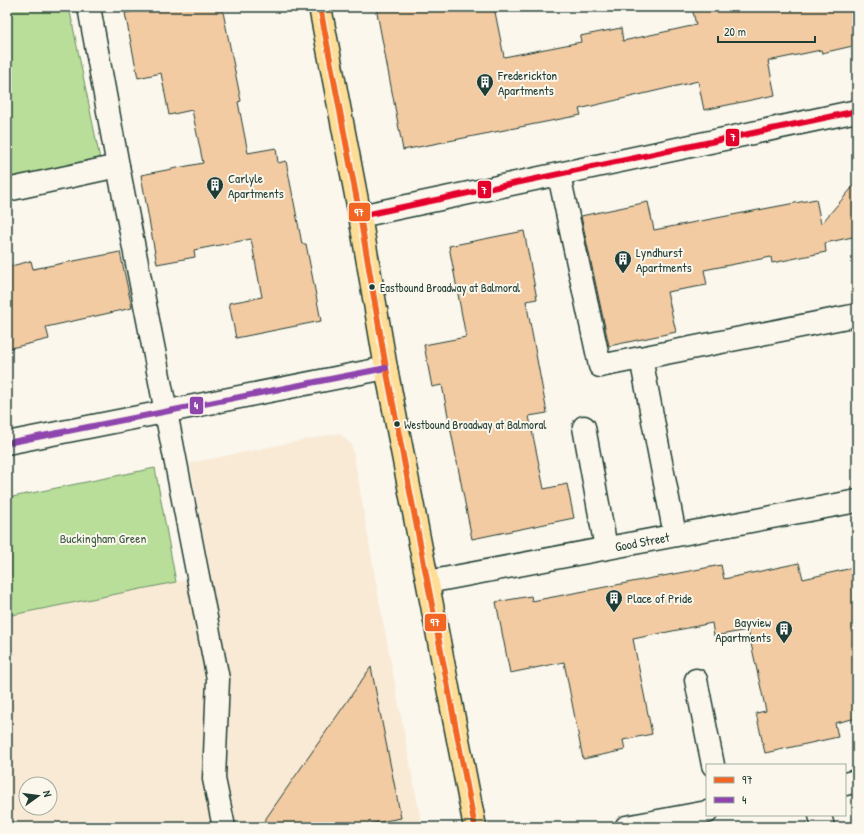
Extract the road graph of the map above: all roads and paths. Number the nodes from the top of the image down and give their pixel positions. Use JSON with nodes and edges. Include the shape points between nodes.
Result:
{"nodes":[{"id":1,"x":89,"y":7,"type":"edge"},
{"id":2,"x":320,"y":7,"type":"edge"},
{"id":3,"x":857,"y":111,"type":"edge"},
{"id":4,"x":118,"y":166,"type":"junction"},
{"id":5,"x":559,"y":175,"type":"junction"},
{"id":6,"x":7,"y":190,"type":"edge"},
{"id":7,"x":360,"y":216,"type":"junction"},
{"id":8,"x":857,"y":315,"type":"edge"},
{"id":9,"x":641,"y":358,"type":"junction"},
{"id":10,"x":386,"y":368,"type":"junction"},
{"id":11,"x":166,"y":410,"type":"junction"},
{"id":12,"x":584,"y":427,"type":"dead end"},
{"id":13,"x":7,"y":442,"type":"edge"},
{"id":14,"x":857,"y":501,"type":"edge"},
{"id":15,"x":675,"y":535,"type":"junction"},
{"id":16,"x":606,"y":548,"type":"junction"},
{"id":17,"x":428,"y":582,"type":"junction"},
{"id":18,"x":696,"y":680,"type":"dead end"},
{"id":19,"x":714,"y":764,"type":"edge"},
{"id":20,"x":857,"y":781,"type":"edge"},
{"id":21,"x":846,"y":784,"type":"edge"},
{"id":22,"x":706,"y":812,"type":"edge"},
{"id":23,"x":820,"y":816,"type":"edge"},
{"id":24,"x":224,"y":827,"type":"edge"},
{"id":25,"x":475,"y":827,"type":"edge"},
{"id":26,"x":626,"y":827,"type":"edge"},
{"id":27,"x":823,"y":827,"type":"edge"}],
"edges":[{"from":1,"to":4,"type":"street"},
{"from":2,"to":7,"type":"highway"},
{"from":3,"to":5,"type":"street"},
{"from":4,"to":6,"type":"street"},
{"from":4,"to":11,"type":"street"},
{"from":5,"to":7,"type":"street"},
{"from":5,"to":9,"type":"street","via":[[600,366]]},
{"from":7,"to":10,"type":"highway"},
{"from":8,"to":9,"type":"street"},
{"from":9,"to":15,"type":"street"},
{"from":10,"to":11,"type":"street"},
{"from":10,"to":17,"type":"highway"},
{"from":11,"to":13,"type":"street"},
{"from":11,"to":24,"type":"street","via":[[218,679],[214,779]]},
{"from":12,"to":16,"type":"street"},
{"from":14,"to":15,"type":"street","name":"Good Street"},
{"from":15,"to":16,"type":"street","name":"Good Street"},
{"from":16,"to":17,"type":"street","name":"Good Street"},
{"from":17,"to":25,"type":"highway"},
{"from":18,"to":19,"type":"street"},
{"from":20,"to":21,"type":"street"},
{"from":22,"to":26,"type":"street"},
{"from":23,"to":27,"type":"street"}]}
